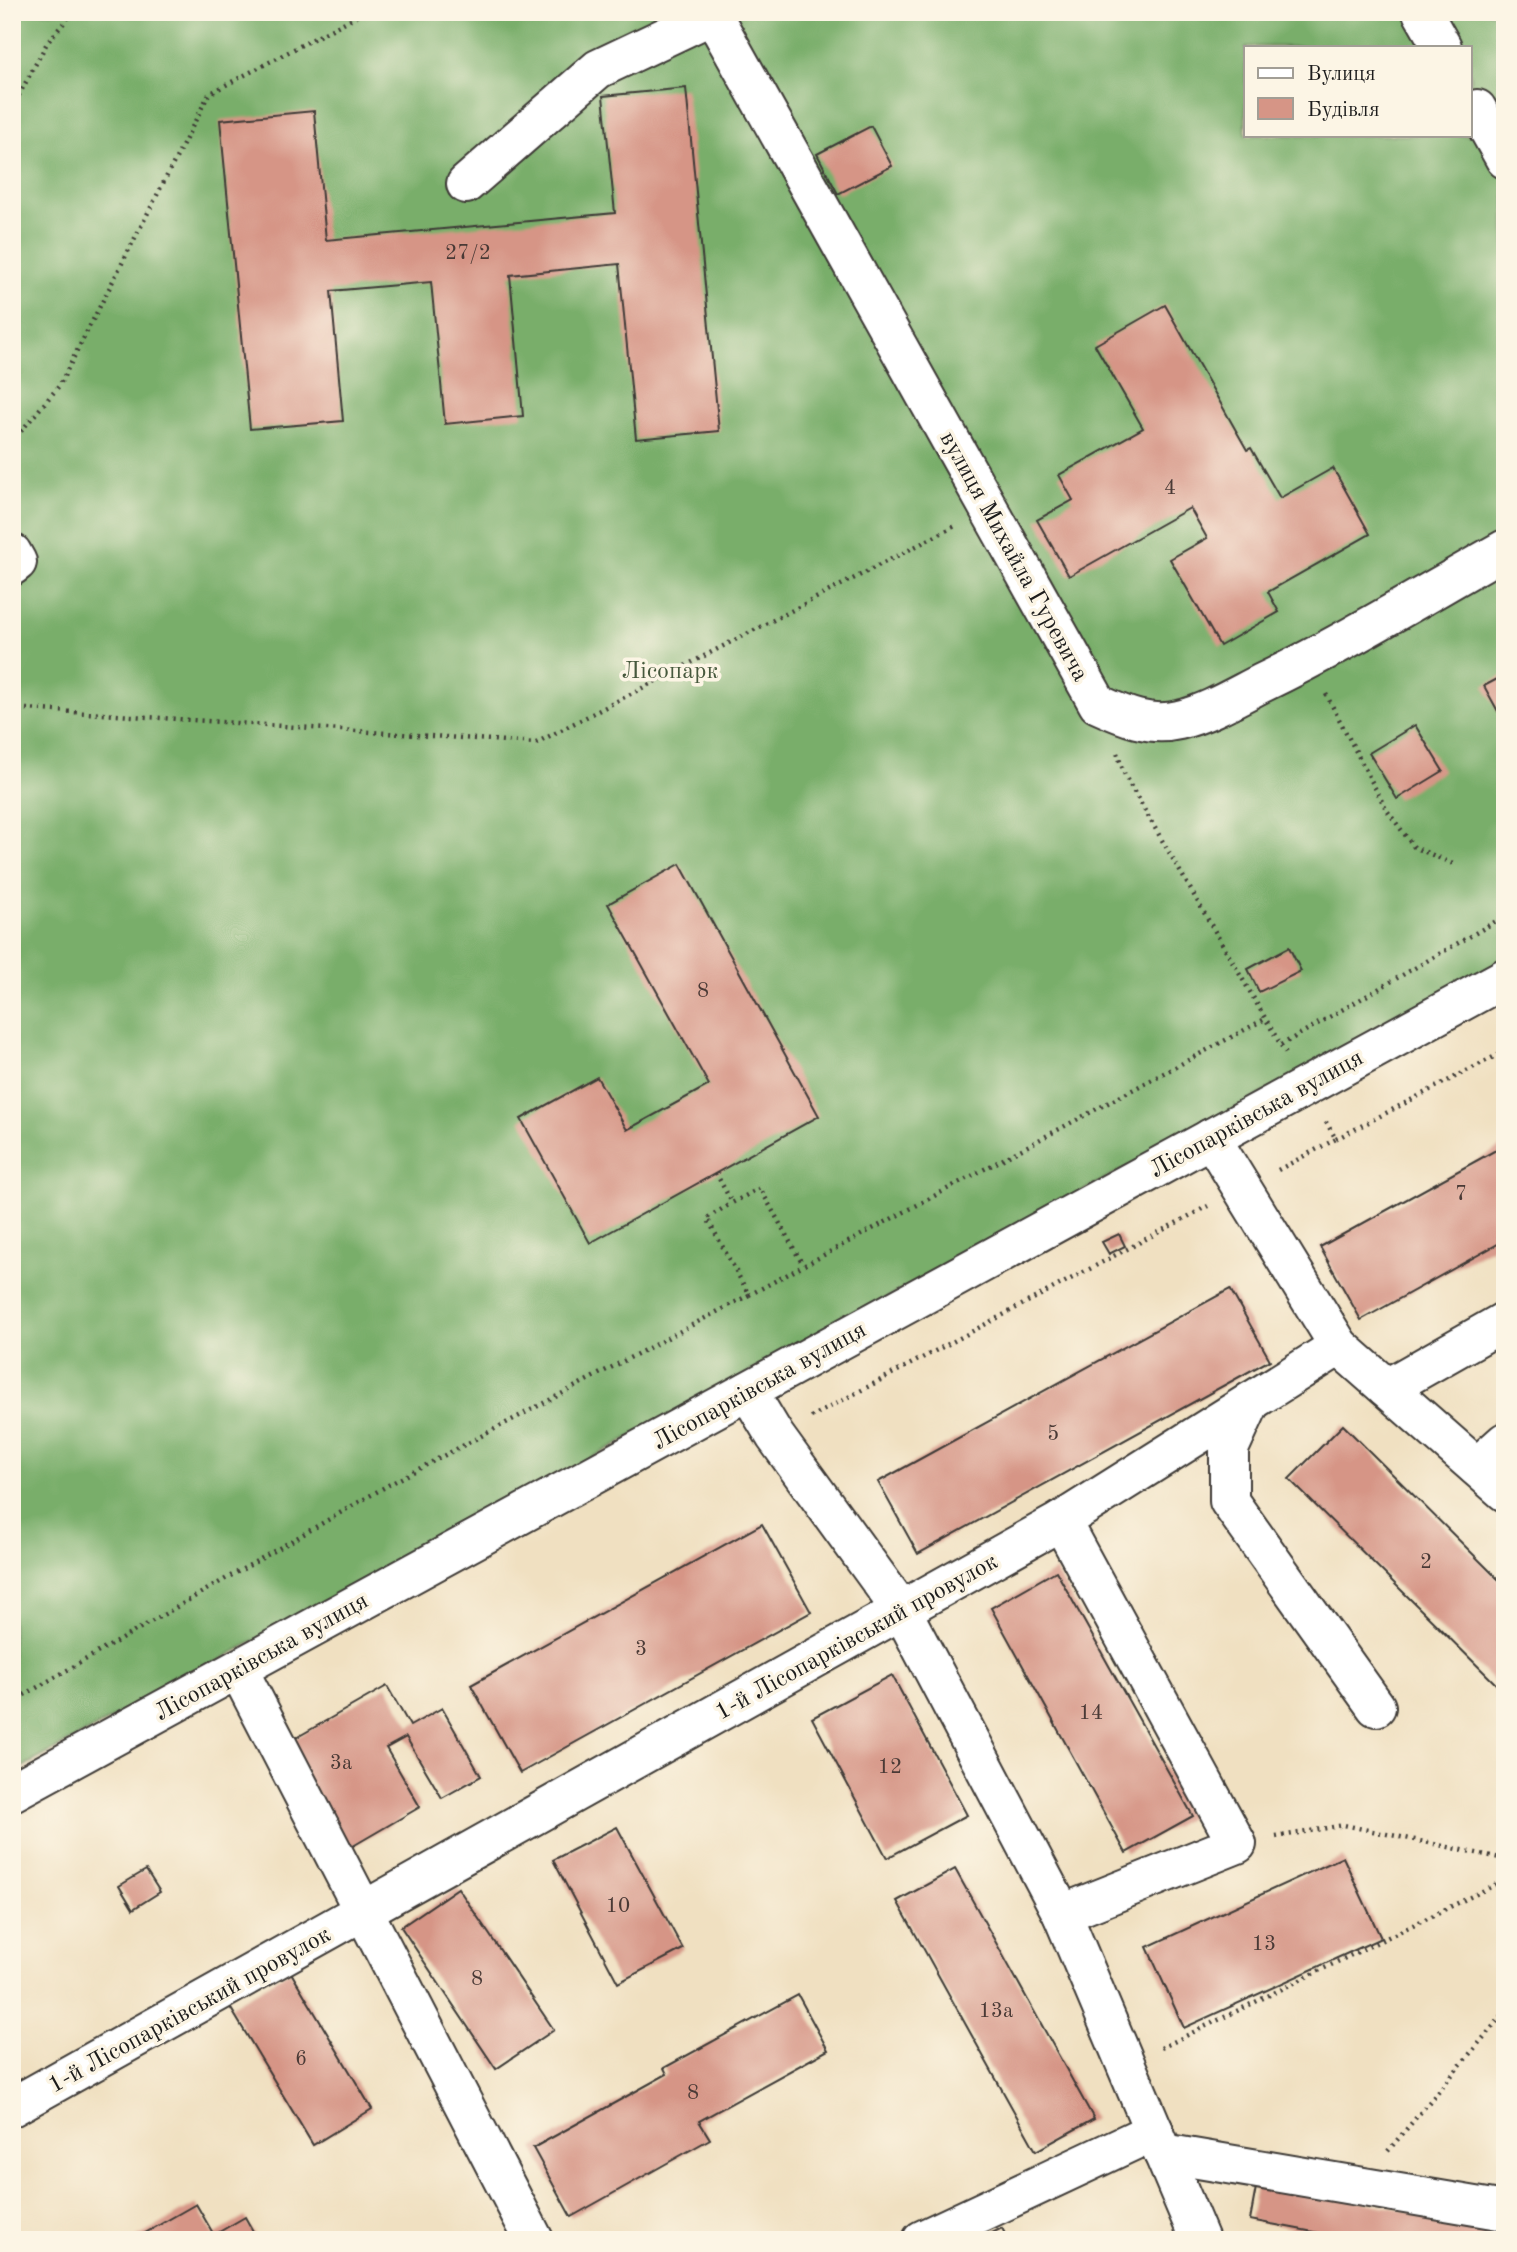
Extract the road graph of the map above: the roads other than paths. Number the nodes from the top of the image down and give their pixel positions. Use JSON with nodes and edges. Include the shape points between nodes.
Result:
{"nodes":[{"id":1,"x":1422,"y":12,"type":"edge"},
{"id":2,"x":711,"y":13,"type":"edge"},
{"id":3,"x":1441,"y":46,"type":"edge"},
{"id":4,"x":1484,"y":106,"type":"edge"},
{"id":5,"x":1505,"y":159,"type":"edge"},
{"id":6,"x":466,"y":184,"type":"dead end"},
{"id":7,"x":1505,"y":548,"type":"edge"},
{"id":8,"x":12,"y":553,"type":"edge"},
{"id":9,"x":12,"y":566,"type":"edge"},
{"id":10,"x":1505,"y":978,"type":"edge"},
{"id":11,"x":1211,"y":1138,"type":"junction"},
{"id":12,"x":1505,"y":1321,"type":"edge"},
{"id":13,"x":1339,"y":1346,"type":"junction"},
{"id":14,"x":1387,"y":1388,"type":"junction"},
{"id":15,"x":748,"y":1391,"type":"junction"},
{"id":16,"x":1251,"y":1401,"type":"junction"},
{"id":17,"x":1505,"y":1441,"type":"edge"},
{"id":18,"x":1491,"y":1479,"type":"edge"},
{"id":19,"x":1061,"y":1521,"type":"junction"},
{"id":20,"x":902,"y":1611,"type":"junction"},
{"id":21,"x":238,"y":1669,"type":"junction"},
{"id":22,"x":1376,"y":1707,"type":"dead end"},
{"id":23,"x":12,"y":1792,"type":"edge"},
{"id":24,"x":365,"y":1912,"type":"junction"},
{"id":25,"x":1062,"y":1914,"type":"junction"},
{"id":26,"x":12,"y":2107,"type":"edge"},
{"id":27,"x":1158,"y":2142,"type":"junction"},
{"id":28,"x":1505,"y":2211,"type":"edge"},
{"id":29,"x":534,"y":2240,"type":"edge"},
{"id":30,"x":922,"y":2240,"type":"edge"},
{"id":31,"x":1200,"y":2240,"type":"edge"}],
"edges":[{"from":1,"to":3,"type":"street"},
{"from":2,"to":6,"type":"street","via":[[598,69]]},
{"from":2,"to":7,"type":"street","name":"вулиця Михайла Гуревича","via":[[1098,704],[1150,722],[1178,720],[1205,711],[1309,661]]},
{"from":4,"to":5,"type":"street"},
{"from":8,"to":9,"type":"street","via":[[17,562]]},
{"from":10,"to":11,"type":"street","name":"Лісопарківська вулиця"},
{"from":11,"to":13,"type":"street"},
{"from":11,"to":15,"type":"street","name":"Лісопарківська вулиця"},
{"from":12,"to":14,"type":"street"},
{"from":13,"to":14,"type":"street"},
{"from":13,"to":16,"type":"street","name":"1-й Лісопарківський провулок"},
{"from":14,"to":18,"type":"street"},
{"from":15,"to":20,"type":"street","via":[[775,1436]]},
{"from":15,"to":21,"type":"street","name":"Лісопарківська вулиця"},
{"from":16,"to":19,"type":"street","name":"1-й Лісопарківський провулок"},
{"from":16,"to":22,"type":"street","via":[[1230,1449],[1229,1501]]},
{"from":17,"to":18,"type":"street"},
{"from":19,"to":20,"type":"street","name":"1-й Лісопарківський провулок"},
{"from":19,"to":25,"type":"street","via":[[1237,1843]]},
{"from":20,"to":24,"type":"street","name":"1-й Лісопарківський провулок"},
{"from":20,"to":25,"type":"street"},
{"from":21,"to":23,"type":"street","name":"Лісопарківська вулиця"},
{"from":21,"to":24,"type":"street"},
{"from":24,"to":26,"type":"street","name":"1-й Лісопарківський провулок"},
{"from":24,"to":29,"type":"street"},
{"from":25,"to":27,"type":"street"},
{"from":27,"to":28,"type":"street","via":[[1358,2186]]},
{"from":27,"to":30,"type":"street"},
{"from":27,"to":31,"type":"street"}]}
